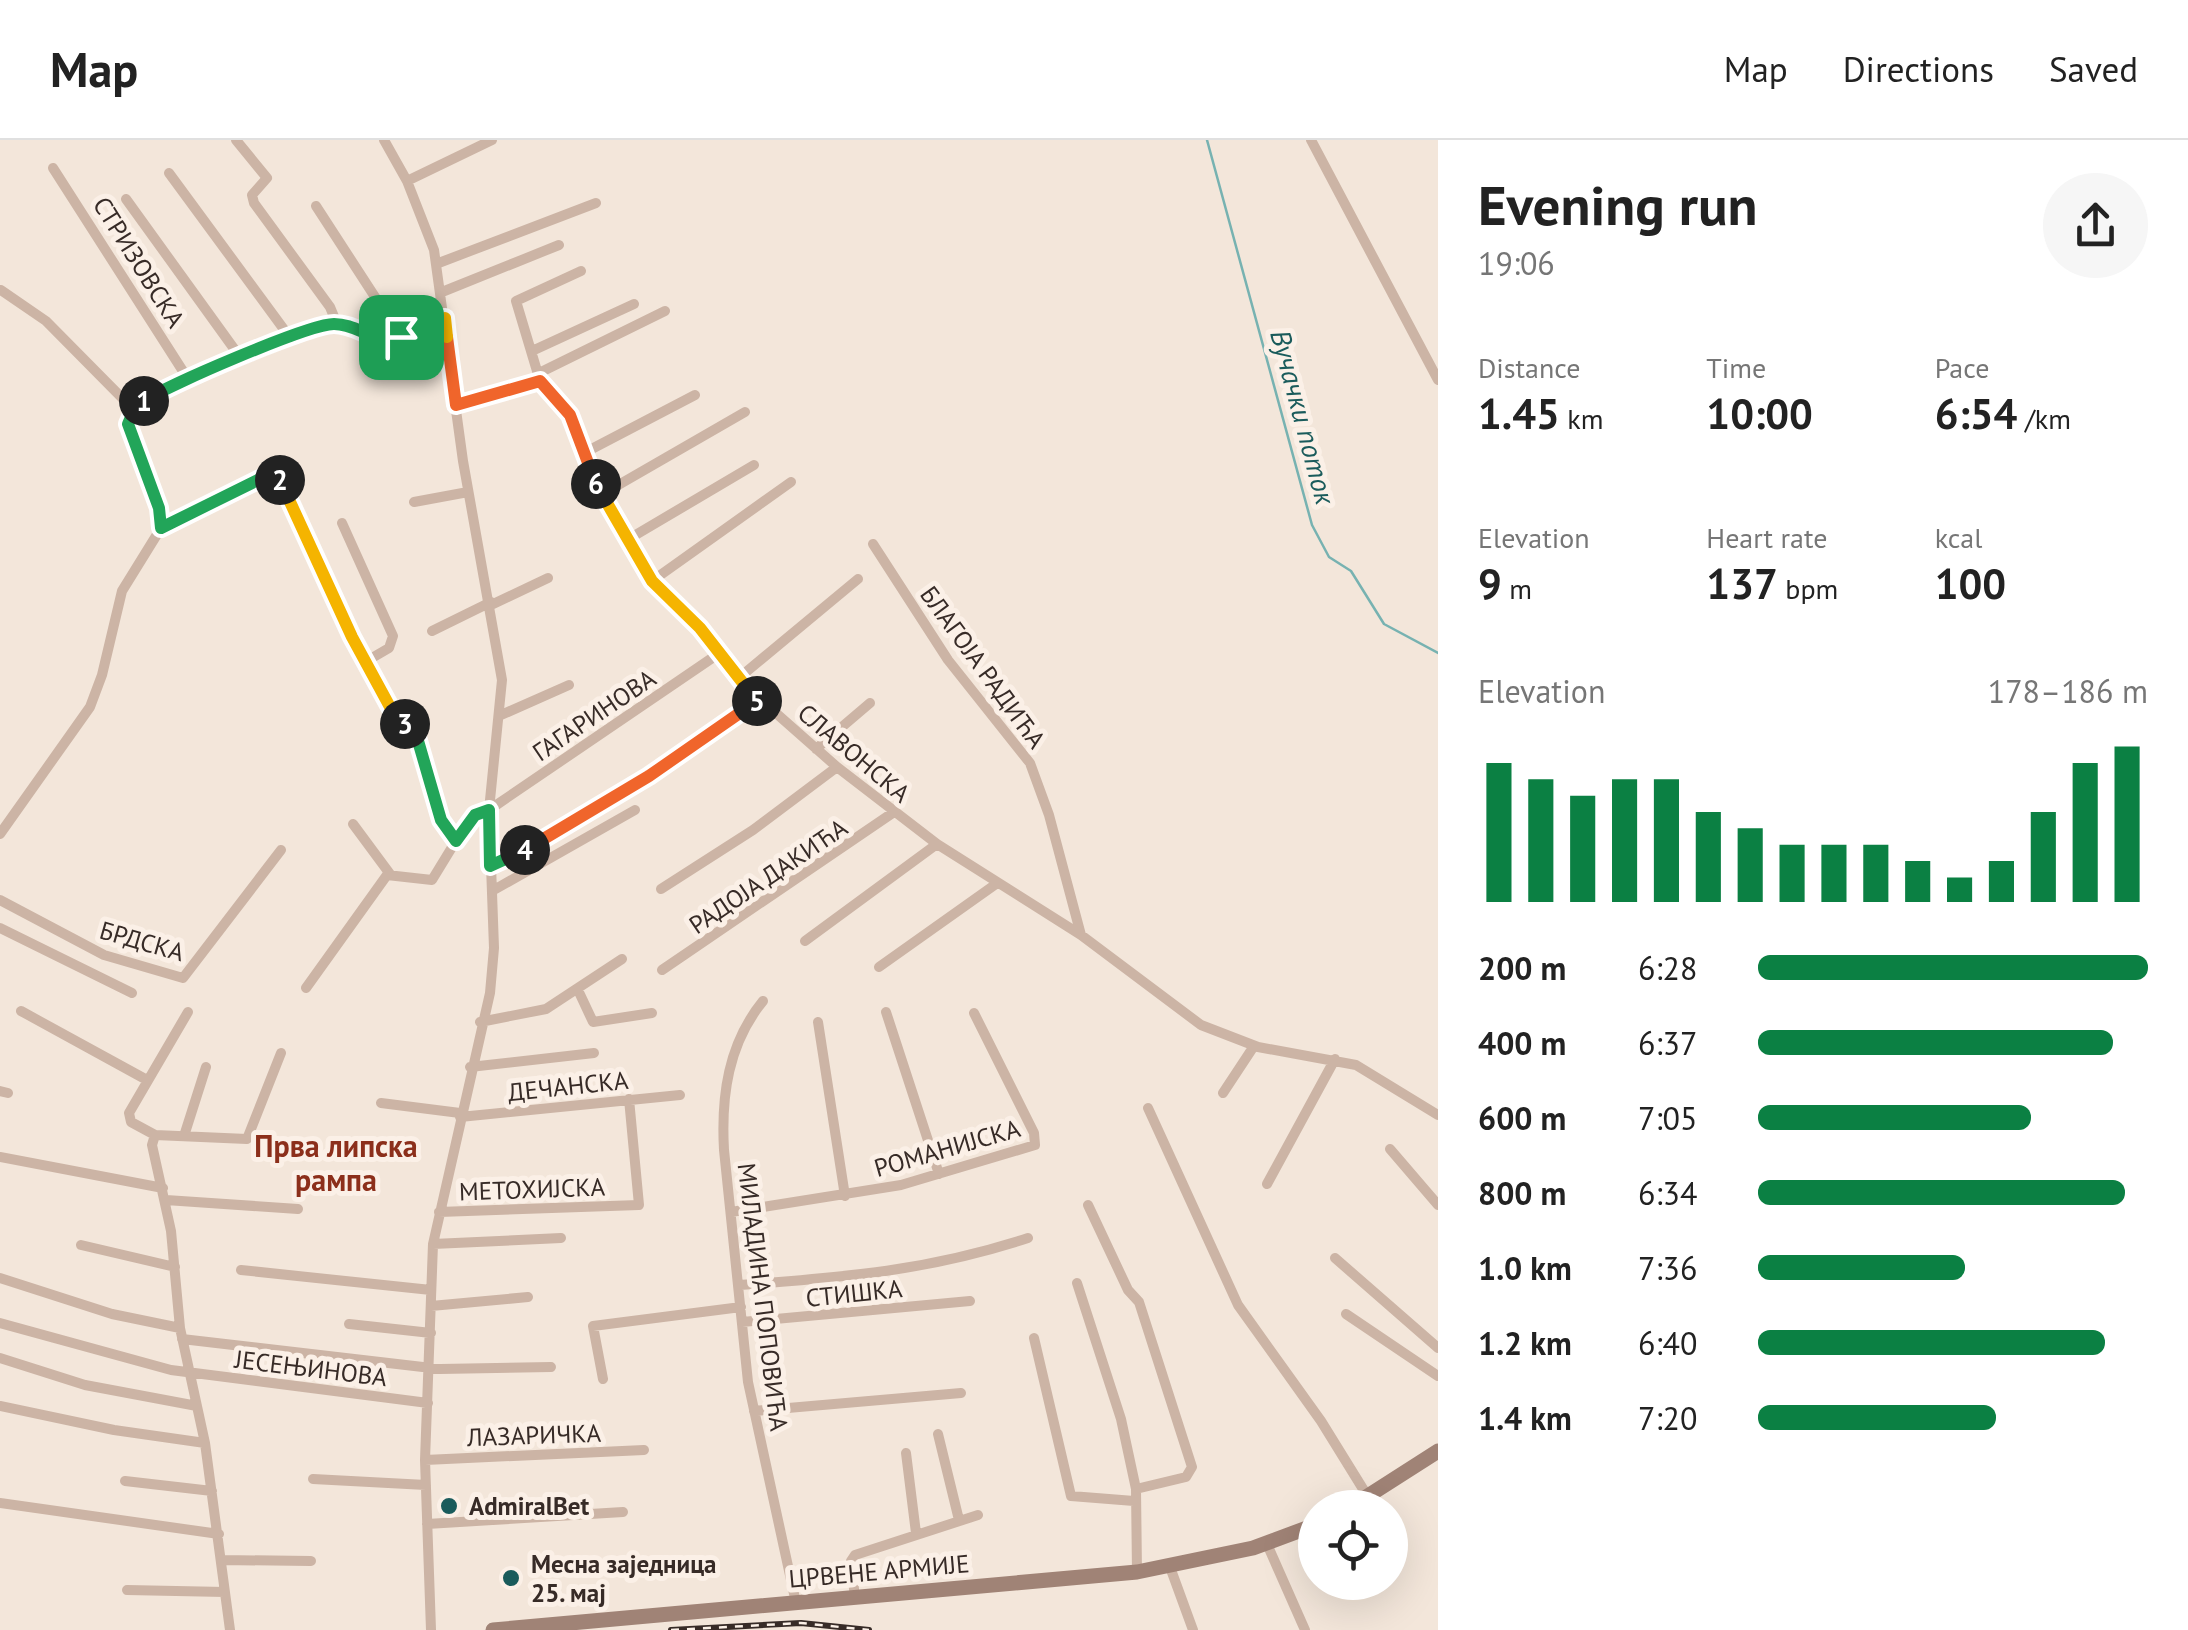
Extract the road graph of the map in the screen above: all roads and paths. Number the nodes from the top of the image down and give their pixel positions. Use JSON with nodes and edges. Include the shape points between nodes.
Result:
{"nodes":[{"id":1,"x":236,"y":140,"type":"edge"},
{"id":2,"x":384,"y":140,"type":"edge"},
{"id":3,"x":492,"y":140,"type":"edge"},
{"id":4,"x":1311,"y":140,"type":"edge"},
{"id":5,"x":53,"y":168,"type":"dead end"},
{"id":6,"x":170,"y":173,"type":"dead end"},
{"id":7,"x":407,"y":181,"type":"junction"},
{"id":8,"x":126,"y":199,"type":"dead end"},
{"id":9,"x":596,"y":203,"type":"dead end"},
{"id":10,"x":316,"y":206,"type":"dead end"},
{"id":11,"x":559,"y":246,"type":"dead end"},
{"id":12,"x":436,"y":264,"type":"junction"},
{"id":13,"x":581,"y":270,"type":"dead end"},
{"id":14,"x":1,"y":290,"type":"edge"},
{"id":15,"x":442,"y":292,"type":"junction"},
{"id":16,"x":634,"y":304,"type":"dead end"},
{"id":17,"x":665,"y":312,"type":"dead end"},
{"id":18,"x":445,"y":318,"type":"junction"},
{"id":19,"x":337,"y":324,"type":"junction"},
{"id":20,"x":401,"y":337,"type":"junction"},
{"id":21,"x":291,"y":338,"type":"junction"},
{"id":22,"x":532,"y":350,"type":"junction"},
{"id":23,"x":240,"y":357,"type":"junction"},
{"id":24,"x":540,"y":377,"type":"junction"},
{"id":25,"x":188,"y":379,"type":"junction"},
{"id":26,"x":1438,"y":380,"type":"edge"},
{"id":27,"x":694,"y":395,"type":"dead end"},
{"id":28,"x":456,"y":405,"type":"junction"},
{"id":29,"x":134,"y":410,"type":"junction"},
{"id":30,"x":745,"y":412,"type":"dead end"},
{"id":31,"x":582,"y":454,"type":"junction"},
{"id":32,"x":754,"y":465,"type":"dead end"},
{"id":33,"x":790,"y":482,"type":"dead end"},
{"id":34,"x":468,"y":492,"type":"junction"},
{"id":35,"x":601,"y":495,"type":"junction"},
{"id":36,"x":414,"y":502,"type":"dead end"},
{"id":37,"x":342,"y":523,"type":"dead end"},
{"id":38,"x":161,"y":528,"type":"junction"},
{"id":39,"x":627,"y":540,"type":"junction"},
{"id":40,"x":873,"y":544,"type":"dead end"},
{"id":41,"x":548,"y":578,"type":"dead end"},
{"id":42,"x":858,"y":579,"type":"dead end"},
{"id":43,"x":652,"y":581,"type":"junction"},
{"id":44,"x":491,"y":603,"type":"junction"},
{"id":45,"x":432,"y":632,"type":"dead end"},
{"id":46,"x":721,"y":652,"type":"junction"},
{"id":47,"x":365,"y":662,"type":"junction"},
{"id":48,"x":740,"y":677,"type":"junction"},
{"id":49,"x":569,"y":685,"type":"dead end"},
{"id":50,"x":760,"y":699,"type":"junction"},
{"id":51,"x":870,"y":703,"type":"dead end"},
{"id":52,"x":501,"y":715,"type":"junction"},
{"id":53,"x":816,"y":749,"type":"junction"},
{"id":54,"x":837,"y":767,"type":"junction"},
{"id":55,"x":489,"y":810,"type":"junction"},
{"id":56,"x":636,"y":810,"type":"dead end"},
{"id":57,"x":894,"y":812,"type":"junction"},
{"id":58,"x":353,"y":824,"type":"dead end"},
{"id":59,"x":0,"y":834,"type":"edge"},
{"id":60,"x":456,"y":841,"type":"junction"},
{"id":61,"x":937,"y":844,"type":"junction"},
{"id":62,"x":282,"y":850,"type":"dead end"},
{"id":63,"x":490,"y":866,"type":"junction"},
{"id":64,"x":390,"y":874,"type":"junction"},
{"id":65,"x":996,"y":884,"type":"junction"},
{"id":66,"x":661,"y":889,"type":"dead end"},
{"id":67,"x":492,"y":891,"type":"junction"},
{"id":68,"x":0,"y":900,"type":"edge"},
{"id":69,"x":0,"y":928,"type":"edge"},
{"id":70,"x":1081,"y":934,"type":"junction"},
{"id":71,"x":805,"y":941,"type":"dead end"},
{"id":72,"x":622,"y":959,"type":"dead end"},
{"id":73,"x":878,"y":967,"type":"dead end"},
{"id":74,"x":662,"y":970,"type":"dead end"},
{"id":75,"x":306,"y":988,"type":"dead end"},
{"id":76,"x":578,"y":990,"type":"junction"},
{"id":77,"x":132,"y":993,"type":"dead end"},
{"id":78,"x":764,"y":1001,"type":"dead end"},
{"id":79,"x":22,"y":1011,"type":"dead end"},
{"id":80,"x":188,"y":1012,"type":"dead end"},
{"id":81,"x":886,"y":1012,"type":"dead end"},
{"id":82,"x":652,"y":1013,"type":"dead end"},
{"id":83,"x":974,"y":1013,"type":"dead end"},
{"id":84,"x":480,"y":1022,"type":"junction"},
{"id":85,"x":818,"y":1022,"type":"dead end"},
{"id":86,"x":1254,"y":1046,"type":"junction"},
{"id":87,"x":281,"y":1052,"type":"dead end"},
{"id":88,"x":594,"y":1052,"type":"dead end"},
{"id":89,"x":1335,"y":1059,"type":"junction"},
{"id":90,"x":470,"y":1067,"type":"junction"},
{"id":91,"x":206,"y":1068,"type":"dead end"},
{"id":92,"x":148,"y":1080,"type":"junction"},
{"id":93,"x":1224,"y":1093,"type":"dead end"},
{"id":94,"x":680,"y":1095,"type":"dead end"},
{"id":95,"x":629,"y":1100,"type":"junction"},
{"id":96,"x":381,"y":1103,"type":"dead end"},
{"id":97,"x":1148,"y":1108,"type":"dead end"},
{"id":98,"x":460,"y":1115,"type":"junction"},
{"id":99,"x":1438,"y":1115,"type":"edge"},
{"id":100,"x":155,"y":1135,"type":"junction"},
{"id":101,"x":184,"y":1136,"type":"junction"},
{"id":102,"x":1390,"y":1149,"type":"dead end"},
{"id":103,"x":0,"y":1158,"type":"edge"},
{"id":104,"x":938,"y":1174,"type":"junction"},
{"id":105,"x":1267,"y":1184,"type":"dead end"},
{"id":106,"x":164,"y":1194,"type":"junction"},
{"id":107,"x":846,"y":1196,"type":"junction"},
{"id":108,"x":1088,"y":1205,"type":"dead end"},
{"id":109,"x":1438,"y":1205,"type":"edge"},
{"id":110,"x":298,"y":1208,"type":"dead end"},
{"id":111,"x":440,"y":1212,"type":"junction"},
{"id":112,"x":731,"y":1212,"type":"junction"},
{"id":113,"x":560,"y":1238,"type":"dead end"},
{"id":114,"x":1028,"y":1238,"type":"dead end"},
{"id":115,"x":434,"y":1244,"type":"junction"},
{"id":116,"x":82,"y":1245,"type":"dead end"},
{"id":117,"x":1336,"y":1258,"type":"dead end"},
{"id":118,"x":175,"y":1267,"type":"junction"},
{"id":119,"x":241,"y":1270,"type":"dead end"},
{"id":120,"x":0,"y":1278,"type":"edge"},
{"id":121,"x":1077,"y":1283,"type":"dead end"},
{"id":122,"x":741,"y":1284,"type":"junction"},
{"id":123,"x":432,"y":1290,"type":"junction"},
{"id":124,"x":528,"y":1297,"type":"dead end"},
{"id":125,"x":970,"y":1300,"type":"dead end"},
{"id":126,"x":432,"y":1306,"type":"junction"},
{"id":127,"x":741,"y":1306,"type":"junction"},
{"id":128,"x":1346,"y":1314,"type":"dead end"},
{"id":129,"x":742,"y":1322,"type":"junction"},
{"id":130,"x":0,"y":1323,"type":"edge"},
{"id":131,"x":350,"y":1324,"type":"dead end"},
{"id":132,"x":181,"y":1333,"type":"junction"},
{"id":133,"x":432,"y":1334,"type":"junction"},
{"id":134,"x":1034,"y":1338,"type":"dead end"},
{"id":135,"x":1438,"y":1348,"type":"edge"},
{"id":136,"x":0,"y":1358,"type":"edge"},
{"id":137,"x":552,"y":1367,"type":"dead end"},
{"id":138,"x":432,"y":1368,"type":"junction"},
{"id":139,"x":190,"y":1373,"type":"junction"},
{"id":140,"x":1438,"y":1376,"type":"edge"},
{"id":141,"x":603,"y":1379,"type":"dead end"},
{"id":142,"x":961,"y":1393,"type":"dead end"},
{"id":143,"x":428,"y":1402,"type":"junction"},
{"id":144,"x":0,"y":1406,"type":"edge"},
{"id":145,"x":197,"y":1406,"type":"junction"},
{"id":146,"x":754,"y":1411,"type":"junction"},
{"id":147,"x":938,"y":1434,"type":"dead end"},
{"id":148,"x":205,"y":1442,"type":"junction"},
{"id":149,"x":644,"y":1450,"type":"dead end"},
{"id":150,"x":1438,"y":1450,"type":"edge"},
{"id":151,"x":906,"y":1453,"type":"dead end"},
{"id":152,"x":425,"y":1460,"type":"junction"},
{"id":153,"x":313,"y":1479,"type":"dead end"},
{"id":154,"x":125,"y":1481,"type":"dead end"},
{"id":155,"x":426,"y":1485,"type":"junction"},
{"id":156,"x":1136,"y":1489,"type":"junction"},
{"id":157,"x":1364,"y":1490,"type":"edge"},
{"id":158,"x":1378,"y":1490,"type":"edge"},
{"id":159,"x":212,"y":1491,"type":"junction"},
{"id":160,"x":1134,"y":1502,"type":"junction"},
{"id":161,"x":0,"y":1503,"type":"edge"},
{"id":162,"x":622,"y":1512,"type":"dead end"},
{"id":163,"x":978,"y":1515,"type":"dead end"},
{"id":164,"x":960,"y":1520,"type":"junction"},
{"id":165,"x":428,"y":1524,"type":"junction"},
{"id":166,"x":1298,"y":1531,"type":"edge"},
{"id":167,"x":916,"y":1532,"type":"junction"},
{"id":168,"x":219,"y":1534,"type":"junction"},
{"id":169,"x":1267,"y":1544,"type":"junction"},
{"id":170,"x":222,"y":1560,"type":"junction"},
{"id":171,"x":311,"y":1561,"type":"dead end"},
{"id":172,"x":1170,"y":1567,"type":"junction"},
{"id":173,"x":1137,"y":1572,"type":"junction"},
{"id":174,"x":126,"y":1590,"type":"dead end"},
{"id":175,"x":226,"y":1592,"type":"junction"},
{"id":176,"x":854,"y":1598,"type":"junction"},
{"id":177,"x":796,"y":1603,"type":"junction"},
{"id":178,"x":532,"y":1628,"type":"edge"},
{"id":179,"x":230,"y":1630,"type":"edge"},
{"id":180,"x":431,"y":1630,"type":"edge"},
{"id":181,"x":494,"y":1630,"type":"edge"},
{"id":182,"x":1193,"y":1630,"type":"edge"},
{"id":183,"x":1305,"y":1630,"type":"edge"}],
"edges":[{"from":1,"to":19,"type":"street","via":[[267,178],[252,195],[254,203]]},
{"from":2,"to":7,"type":"street"},
{"from":3,"to":7,"type":"street"},
{"from":4,"to":26,"type":"street"},
{"from":5,"to":25,"type":"street","name":"СТРИЗОВСКА"},
{"from":6,"to":21,"type":"street"},
{"from":7,"to":12,"type":"street"},
{"from":8,"to":23,"type":"street","name":"СТРИЗОВСКА"},
{"from":9,"to":12,"type":"street"},
{"from":10,"to":20,"type":"street"},
{"from":11,"to":15,"type":"street"},
{"from":12,"to":15,"type":"street"},
{"from":13,"to":22,"type":"street","name":"СЛАВОНСКА","via":[[516,301]]},
{"from":14,"to":29,"type":"street","via":[[46,322]]},
{"from":15,"to":18,"type":"street"},
{"from":16,"to":22,"type":"street"},
{"from":17,"to":24,"type":"street"},
{"from":18,"to":20,"type":"street"},
{"from":18,"to":28,"type":"street"},
{"from":19,"to":20,"type":"street","via":[[374,339]]},
{"from":19,"to":21,"type":"street"},
{"from":21,"to":23,"type":"street"},
{"from":22,"to":24,"type":"street","name":"СЛАВОНСКА"},
{"from":23,"to":25,"type":"street"},
{"from":24,"to":28,"type":"street"},
{"from":24,"to":31,"type":"street","name":"СЛАВОНСКА","via":[[570,415]]},
{"from":25,"to":29,"type":"street"},
{"from":27,"to":31,"type":"street"},
{"from":28,"to":34,"type":"street"},
{"from":29,"to":38,"type":"street","via":[[128,424]]},
{"from":30,"to":35,"type":"street"},
{"from":31,"to":35,"type":"street","name":"СЛАВОНСКА"},
{"from":32,"to":39,"type":"street"},
{"from":33,"to":43,"type":"street"},
{"from":34,"to":36,"type":"street"},
{"from":34,"to":44,"type":"street"},
{"from":35,"to":39,"type":"street","name":"СЛАВОНСКА"},
{"from":37,"to":47,"type":"street","via":[[393,636],[389,648]]},
{"from":38,"to":47,"type":"street","via":[[277,474]]},
{"from":38,"to":59,"type":"street","via":[[122,591],[90,707]]},
{"from":39,"to":43,"type":"street","name":"СЛАВОНСКА"},
{"from":40,"to":70,"type":"street","name":"БЛАГОЈА РАДИЋА","via":[[948,660],[1030,763]]},
{"from":41,"to":44,"type":"street"},
{"from":42,"to":48,"type":"street"},
{"from":43,"to":46,"type":"street","name":"СЛАВОНСКА"},
{"from":44,"to":45,"type":"street"},
{"from":44,"to":52,"type":"street"},
{"from":46,"to":48,"type":"street","name":"СЛАВОНСКА"},
{"from":46,"to":55,"type":"street","name":"ГАГАРИНОВА"},
{"from":47,"to":60,"type":"street","via":[[399,722],[414,727],[441,820]]},
{"from":48,"to":50,"type":"street","name":"СЛАВОНСКА"},
{"from":49,"to":52,"type":"street"},
{"from":50,"to":53,"type":"street","name":"СЛАВОНСКА"},
{"from":50,"to":63,"type":"street","via":[[649,776]]},
{"from":51,"to":53,"type":"street"},
{"from":52,"to":55,"type":"street"},
{"from":53,"to":54,"type":"street","name":"СЛАВОНСКА"},
{"from":54,"to":57,"type":"street","name":"СЛАВОНСКА"},
{"from":54,"to":66,"type":"street"},
{"from":55,"to":60,"type":"street","name":"ГАГАРИНОВА","via":[[475,815]]},
{"from":55,"to":63,"type":"street"},
{"from":56,"to":67,"type":"street"},
{"from":57,"to":61,"type":"street","name":"СЛАВОНСКА"},
{"from":57,"to":74,"type":"street","name":"РАДОЈА ДАКИЋА"},
{"from":58,"to":64,"type":"street"},
{"from":60,"to":64,"type":"street","name":"ГАГАРИНОВА","via":[[430,882]]},
{"from":61,"to":65,"type":"street","name":"СЛАВОНСКА"},
{"from":61,"to":71,"type":"street"},
{"from":62,"to":68,"type":"street","name":"БРДСКА","via":[[183,978],[104,955]]},
{"from":63,"to":67,"type":"street"},
{"from":64,"to":75,"type":"street"},
{"from":65,"to":70,"type":"street","name":"СЛАВОНСКА"},
{"from":65,"to":73,"type":"street"},
{"from":67,"to":84,"type":"street","via":[[490,993]]},
{"from":69,"to":77,"type":"street"},
{"from":70,"to":86,"type":"street","name":"СЛАВОНСКА","via":[[1201,1025]]},
{"from":72,"to":76,"type":"street"},
{"from":76,"to":82,"type":"street","via":[[593,1022]]},
{"from":76,"to":84,"type":"street","via":[[546,1009]]},
{"from":78,"to":112,"type":"street","name":"МИЛАДИНА ПОПОВИЋА","via":[[739,1038],[726,1088],[722,1118]]},
{"from":79,"to":92,"type":"street"},
{"from":80,"to":92,"type":"street"},
{"from":81,"to":104,"type":"street"},
{"from":83,"to":104,"type":"street","name":"РОМАНИЈСКА","via":[[1037,1142]]},
{"from":84,"to":90,"type":"street"},
{"from":85,"to":107,"type":"street","name":"РОМАНИЈСКА"},
{"from":86,"to":89,"type":"street","name":"СЛАВОНСКА"},
{"from":86,"to":93,"type":"street"},
{"from":87,"to":101,"type":"street","via":[[246,1138]]},
{"from":88,"to":90,"type":"street"},
{"from":89,"to":99,"type":"street","name":"СЛАВОНСКА","via":[[1369,1071]]},
{"from":89,"to":105,"type":"street"},
{"from":90,"to":98,"type":"street"},
{"from":91,"to":101,"type":"street"},
{"from":92,"to":100,"type":"street","via":[[129,1118]]},
{"from":94,"to":95,"type":"street","name":"ДЕЧАНСКА"},
{"from":95,"to":98,"type":"street","name":"ДЕЧАНСКА"},
{"from":95,"to":111,"type":"street","name":"МЕТОХИЈСКА","via":[[640,1205]]},
{"from":96,"to":98,"type":"street","name":"ДЕЧАНСКА"},
{"from":97,"to":157,"type":"street","via":[[1238,1305]]},
{"from":98,"to":111,"type":"street"},
{"from":100,"to":101,"type":"street"},
{"from":100,"to":106,"type":"street"},
{"from":102,"to":109,"type":"street"},
{"from":103,"to":106,"type":"street"},
{"from":104,"to":107,"type":"street","name":"РОМАНИЈСКА"},
{"from":106,"to":110,"type":"street"},
{"from":106,"to":118,"type":"street"},
{"from":107,"to":112,"type":"street","name":"РОМАНИЈСКА"},
{"from":108,"to":156,"type":"street","via":[[1139,1302],[1192,1467],[1186,1477]]},
{"from":111,"to":115,"type":"street"},
{"from":112,"to":122,"type":"street","name":"МИЛАДИНА ПОПОВИЋА"},
{"from":113,"to":115,"type":"street"},
{"from":114,"to":122,"type":"street","via":[[883,1275]]},
{"from":115,"to":123,"type":"street"},
{"from":116,"to":118,"type":"street"},
{"from":117,"to":135,"type":"street"},
{"from":118,"to":132,"type":"street"},
{"from":119,"to":123,"type":"street"},
{"from":120,"to":132,"type":"street"},
{"from":121,"to":156,"type":"street","via":[[1117,1404]]},
{"from":122,"to":127,"type":"street","name":"МИЛАДИНА ПОПОВИЋА"},
{"from":123,"to":126,"type":"street"},
{"from":124,"to":126,"type":"street"},
{"from":125,"to":129,"type":"street","name":"СТИШКА"},
{"from":126,"to":133,"type":"street"},
{"from":127,"to":129,"type":"street","name":"МИЛАДИНА ПОПОВИЋА"},
{"from":127,"to":141,"type":"street","via":[[592,1326]]},
{"from":128,"to":140,"type":"street"},
{"from":129,"to":146,"type":"street","name":"МИЛАДИНА ПОПОВИЋА"},
{"from":130,"to":139,"type":"street","name":"ЈЕСЕЊИНОВА"},
{"from":131,"to":133,"type":"street"},
{"from":132,"to":138,"type":"street"},
{"from":132,"to":139,"type":"street"},
{"from":133,"to":138,"type":"street"},
{"from":134,"to":160,"type":"street","via":[[1070,1496]]},
{"from":136,"to":145,"type":"street","via":[[86,1385]]},
{"from":137,"to":138,"type":"street"},
{"from":138,"to":143,"type":"street"},
{"from":139,"to":143,"type":"street","name":"ЈЕСЕЊИНОВА"},
{"from":139,"to":145,"type":"street"},
{"from":142,"to":146,"type":"street"},
{"from":143,"to":152,"type":"street"},
{"from":144,"to":148,"type":"street"},
{"from":145,"to":148,"type":"street"},
{"from":146,"to":177,"type":"street","name":"МИЛАДИНА ПОПОВИЋА"},
{"from":147,"to":164,"type":"street"},
{"from":148,"to":159,"type":"street"},
{"from":149,"to":152,"type":"street","name":"ЛАЗАРИЧКА"},
{"from":150,"to":158,"type":"main road"},
{"from":151,"to":167,"type":"street"},
{"from":152,"to":155,"type":"street"},
{"from":153,"to":155,"type":"street"},
{"from":154,"to":159,"type":"street"},
{"from":155,"to":165,"type":"street"},
{"from":156,"to":160,"type":"street"},
{"from":159,"to":168,"type":"street"},
{"from":160,"to":173,"type":"street"},
{"from":161,"to":168,"type":"street"},
{"from":162,"to":165,"type":"street"},
{"from":163,"to":164,"type":"street"},
{"from":164,"to":167,"type":"street"},
{"from":165,"to":180,"type":"street"},
{"from":166,"to":169,"type":"main road","name":"ЦРВЕНЕ АРМИЈЕ"},
{"from":167,"to":176,"type":"street","via":[[852,1557]]},
{"from":168,"to":170,"type":"street"},
{"from":169,"to":172,"type":"main road","name":"ЦРВЕНЕ АРМИЈЕ"},
{"from":169,"to":183,"type":"street"},
{"from":170,"to":171,"type":"street"},
{"from":170,"to":175,"type":"street"},
{"from":172,"to":173,"type":"main road","name":"ЦРВЕНЕ АРМИЈЕ"},
{"from":172,"to":182,"type":"street"},
{"from":173,"to":176,"type":"main road","name":"ЦРВЕНЕ АРМИЈЕ"},
{"from":174,"to":175,"type":"street"},
{"from":175,"to":179,"type":"street"},
{"from":176,"to":177,"type":"main road","name":"ЦРВЕНЕ АРМИЈЕ"},
{"from":177,"to":178,"type":"main road","name":"ЦРВЕНЕ АРМИЈЕ"},
{"from":178,"to":181,"type":"main road","name":"ЦРВЕНЕ АРМИЈЕ"}]}
